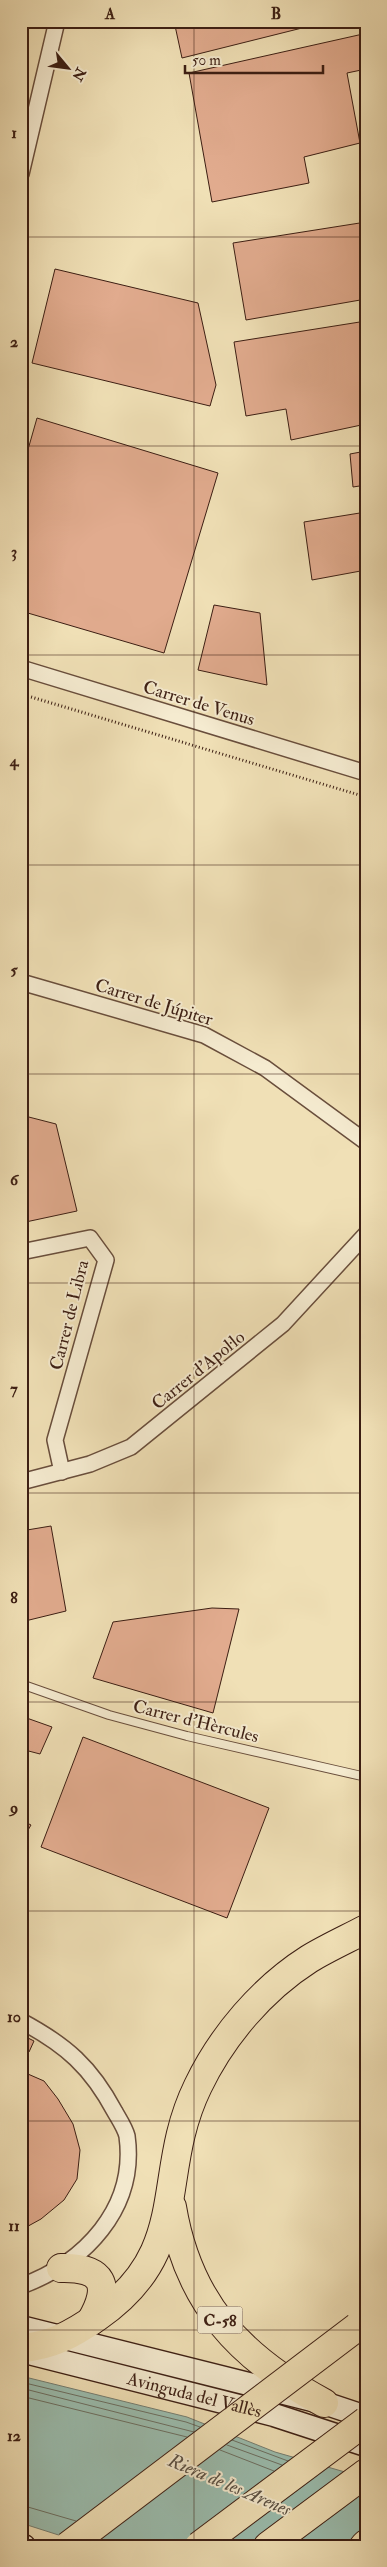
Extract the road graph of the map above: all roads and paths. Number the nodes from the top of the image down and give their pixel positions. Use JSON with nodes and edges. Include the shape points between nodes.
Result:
{"nodes":[{"id":1,"x":57,"y":21,"type":"edge"},
{"id":2,"x":21,"y":174,"type":"edge"},
{"id":3,"x":21,"y":668,"type":"edge"},
{"id":4,"x":21,"y":694,"type":"edge"},
{"id":5,"x":366,"y":773,"type":"edge"},
{"id":6,"x":366,"y":797,"type":"edge"},
{"id":7,"x":21,"y":982,"type":"edge"},
{"id":8,"x":366,"y":1142,"type":"edge"},
{"id":9,"x":366,"y":1234,"type":"edge"},
{"id":10,"x":21,"y":1252,"type":"edge"},
{"id":11,"x":62,"y":1472,"type":"junction"},
{"id":12,"x":21,"y":1482,"type":"edge"},
{"id":13,"x":21,"y":1684,"type":"edge"},
{"id":14,"x":366,"y":1776,"type":"edge"},
{"id":15,"x":366,"y":1912,"type":"edge"},
{"id":16,"x":366,"y":1929,"type":"edge"},
{"id":17,"x":309,"y":1959,"type":"junction"},
{"id":18,"x":21,"y":2021,"type":"edge"},
{"id":19,"x":171,"y":2198,"type":"junction"},
{"id":20,"x":60,"y":2268,"type":"junction"},
{"id":21,"x":21,"y":2286,"type":"edge"},
{"id":22,"x":91,"y":2321,"type":"junction"},
{"id":23,"x":362,"y":2324,"type":"edge"},
{"id":24,"x":21,"y":2326,"type":"edge"},
{"id":25,"x":65,"y":2338,"type":"junction"},
{"id":26,"x":21,"y":2349,"type":"edge"},
{"id":27,"x":324,"y":2403,"type":"junction"},
{"id":28,"x":366,"y":2417,"type":"edge"},
{"id":29,"x":366,"y":2421,"type":"edge"},
{"id":30,"x":366,"y":2444,"type":"edge"},
{"id":31,"x":366,"y":2473,"type":"edge"},
{"id":32,"x":68,"y":2546,"type":"edge"},
{"id":33,"x":199,"y":2546,"type":"edge"},
{"id":34,"x":268,"y":2546,"type":"edge"}],
"edges":[{"from":1,"to":2,"type":"street"},
{"from":3,"to":5,"type":"street","name":"Carrer de Venus"},
{"from":4,"to":6,"type":"path"},
{"from":7,"to":8,"type":"street","name":"Carrer de Júpiter","via":[[211,1038],[265,1068]]},
{"from":9,"to":11,"type":"street","name":"Carrer d'Apol·lo","via":[[283,1324],[178,1411],[131,1447]]},
{"from":10,"to":11,"type":"street","name":"Carrer de Libra","via":[[90,1238],[106,1260],[55,1440]]},
{"from":11,"to":12,"type":"street","name":"Carrer d'Apol·lo"},
{"from":13,"to":14,"type":"lane","name":"Carrer d'Hèrcules","via":[[109,1715],[187,1736]]},
{"from":15,"to":17,"type":"highway"},
{"from":16,"to":17,"type":"highway"},
{"from":17,"to":19,"type":"highway","via":[[254,2007],[221,2047],[198,2086],[183,2122],[174,2162]]},
{"from":18,"to":20,"type":"street","via":[[50,2036],[86,2066],[126,2135],[126,2168],[120,2196],[102,2232]]},
{"from":19,"to":22,"type":"highway","via":[[164,2231],[153,2258],[136,2284]]},
{"from":19,"to":27,"type":"highway","number":"C-58","via":[[178,2240],[189,2271],[205,2300],[225,2326],[268,2369]]},
{"from":20,"to":21,"type":"street"},
{"from":20,"to":22,"type":"highway","via":[[80,2268],[98,2278],[103,2291]]},
{"from":22,"to":25,"type":"highway"},
{"from":23,"to":32,"type":"highway","bridge":true},
{"from":24,"to":25,"type":"main road","name":"Avinguda del Vallès"},
{"from":25,"to":26,"type":"highway"},
{"from":25,"to":27,"type":"main road","name":"Avinguda del Vallès"},
{"from":26,"to":30,"type":"main road","name":"Avinguda del Vallès","via":[[274,2415]]},
{"from":27,"to":28,"type":"main road","name":"Avinguda del Vallès"},
{"from":29,"to":33,"type":"highway","bridge":true},
{"from":31,"to":34,"type":"highway"}]}
